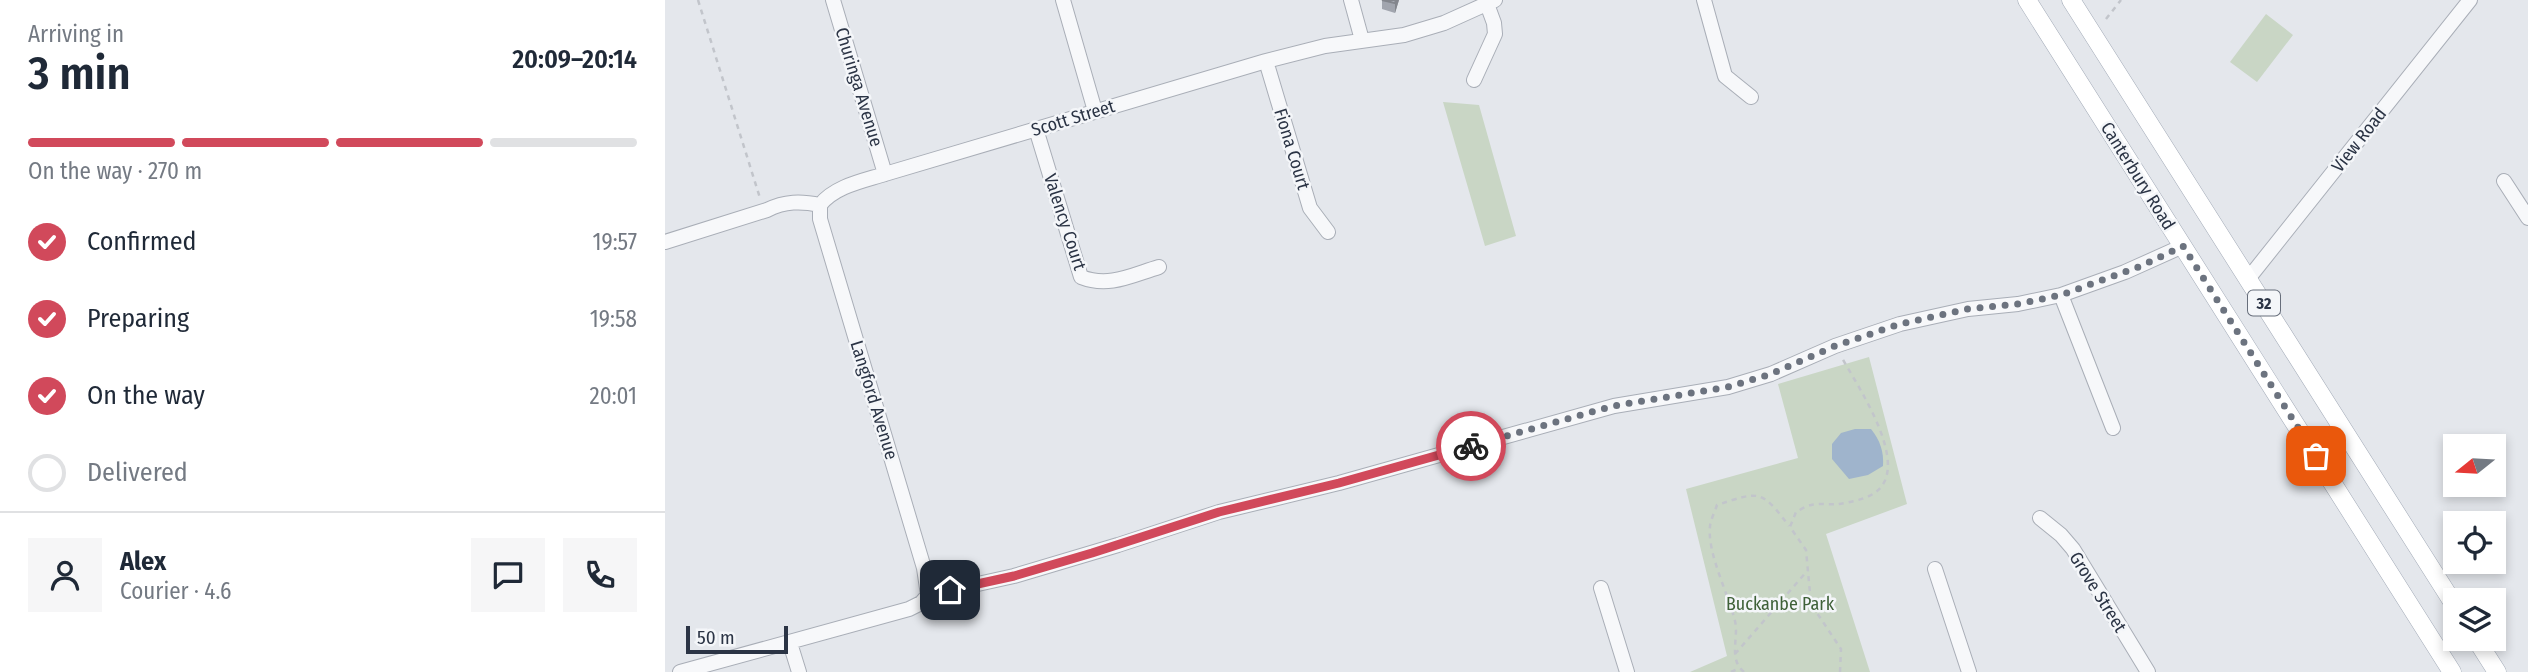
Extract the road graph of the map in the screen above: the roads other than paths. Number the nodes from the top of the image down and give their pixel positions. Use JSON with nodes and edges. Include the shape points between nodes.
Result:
{"nodes":[{"id":1,"x":833,"y":0,"type":"edge"},
{"id":2,"x":1063,"y":0,"type":"edge"},
{"id":3,"x":1351,"y":0,"type":"edge"},
{"id":4,"x":1704,"y":0,"type":"edge"},
{"id":5,"x":2027,"y":0,"type":"edge"},
{"id":6,"x":2071,"y":0,"type":"edge"},
{"id":7,"x":2469,"y":0,"type":"edge"},
{"id":8,"x":1491,"y":2,"type":"edge"},
{"id":9,"x":1362,"y":40,"type":"junction"},
{"id":10,"x":1266,"y":61,"type":"junction"},
{"id":11,"x":1474,"y":80,"type":"dead end"},
{"id":12,"x":1751,"y":97,"type":"dead end"},
{"id":13,"x":1095,"y":111,"type":"junction"},
{"id":14,"x":1036,"y":129,"type":"junction"},
{"id":15,"x":885,"y":174,"type":"junction"},
{"id":16,"x":2504,"y":181,"type":"dead end"},
{"id":17,"x":820,"y":205,"type":"junction"},
{"id":18,"x":2528,"y":218,"type":"edge"},
{"id":19,"x":1328,"y":232,"type":"dead end"},
{"id":20,"x":665,"y":242,"type":"edge"},
{"id":21,"x":2183,"y":246,"type":"junction"},
{"id":22,"x":1160,"y":267,"type":"dead end"},
{"id":23,"x":2248,"y":279,"type":"junction"},
{"id":24,"x":2061,"y":295,"type":"junction"},
{"id":25,"x":2113,"y":428,"type":"dead end"},
{"id":26,"x":2040,"y":518,"type":"dead end"},
{"id":27,"x":1935,"y":569,"type":"dead end"},
{"id":28,"x":1601,"y":588,"type":"dead end"},
{"id":29,"x":2443,"y":588,"type":"edge"},
{"id":30,"x":928,"y":595,"type":"junction"},
{"id":31,"x":790,"y":643,"type":"junction"},
{"id":32,"x":2484,"y":651,"type":"edge"},
{"id":33,"x":680,"y":672,"type":"edge"},
{"id":34,"x":799,"y":672,"type":"edge"},
{"id":35,"x":1627,"y":672,"type":"edge"},
{"id":36,"x":1969,"y":672,"type":"edge"},
{"id":37,"x":2148,"y":672,"type":"edge"},
{"id":38,"x":2452,"y":672,"type":"edge"},
{"id":39,"x":2497,"y":672,"type":"edge"}],
"edges":[{"from":1,"to":15,"type":"street","name":"Churinga Avenue"},
{"from":2,"to":13,"type":"street"},
{"from":3,"to":9,"type":"street"},
{"from":4,"to":12,"type":"street","via":[[1725,76]]},
{"from":5,"to":21,"type":"main road","name":"Canterbury Road","number":"32"},
{"from":6,"to":23,"type":"main road","number":"32"},
{"from":7,"to":23,"type":"street","name":"View Road"},
{"from":8,"to":9,"type":"street","name":"Scott Street","via":[[1404,35]]},
{"from":8,"to":11,"type":"street","name":"Scott Street","via":[[1495,34]]},
{"from":9,"to":10,"type":"street","name":"Scott Street"},
{"from":10,"to":13,"type":"street","name":"Scott Street"},
{"from":10,"to":19,"type":"street","name":"Fiona Court","via":[[1310,208]]},
{"from":13,"to":14,"type":"street","name":"Scott Street"},
{"from":14,"to":15,"type":"street","name":"Scott Street"},
{"from":14,"to":22,"type":"street","name":"Valency Court","via":[[1081,277],[1107,283]]},
{"from":15,"to":17,"type":"street","name":"Scott Street","via":[[828,195]]},
{"from":16,"to":18,"type":"street"},
{"from":17,"to":20,"type":"street","via":[[791,202]]},
{"from":17,"to":30,"type":"street","name":"Langford Avenue","via":[[822,227],[924,568]]},
{"from":21,"to":24,"type":"street"},
{"from":21,"to":38,"type":"main road","name":"Canterbury Road","number":"32"},
{"from":23,"to":29,"type":"main road","number":"32"},
{"from":24,"to":25,"type":"street"},
{"from":24,"to":30,"type":"street","via":[[1900,324],[1728,387],[1613,406],[1219,512],[1014,576]]},
{"from":26,"to":37,"type":"street","name":"Grove Street","via":[[2073,549]]},
{"from":27,"to":36,"type":"street"},
{"from":28,"to":35,"type":"street"},
{"from":30,"to":31,"type":"street","via":[[909,609]]},
{"from":31,"to":33,"type":"street"},
{"from":31,"to":34,"type":"street"},
{"from":32,"to":39,"type":"main road"}]}
